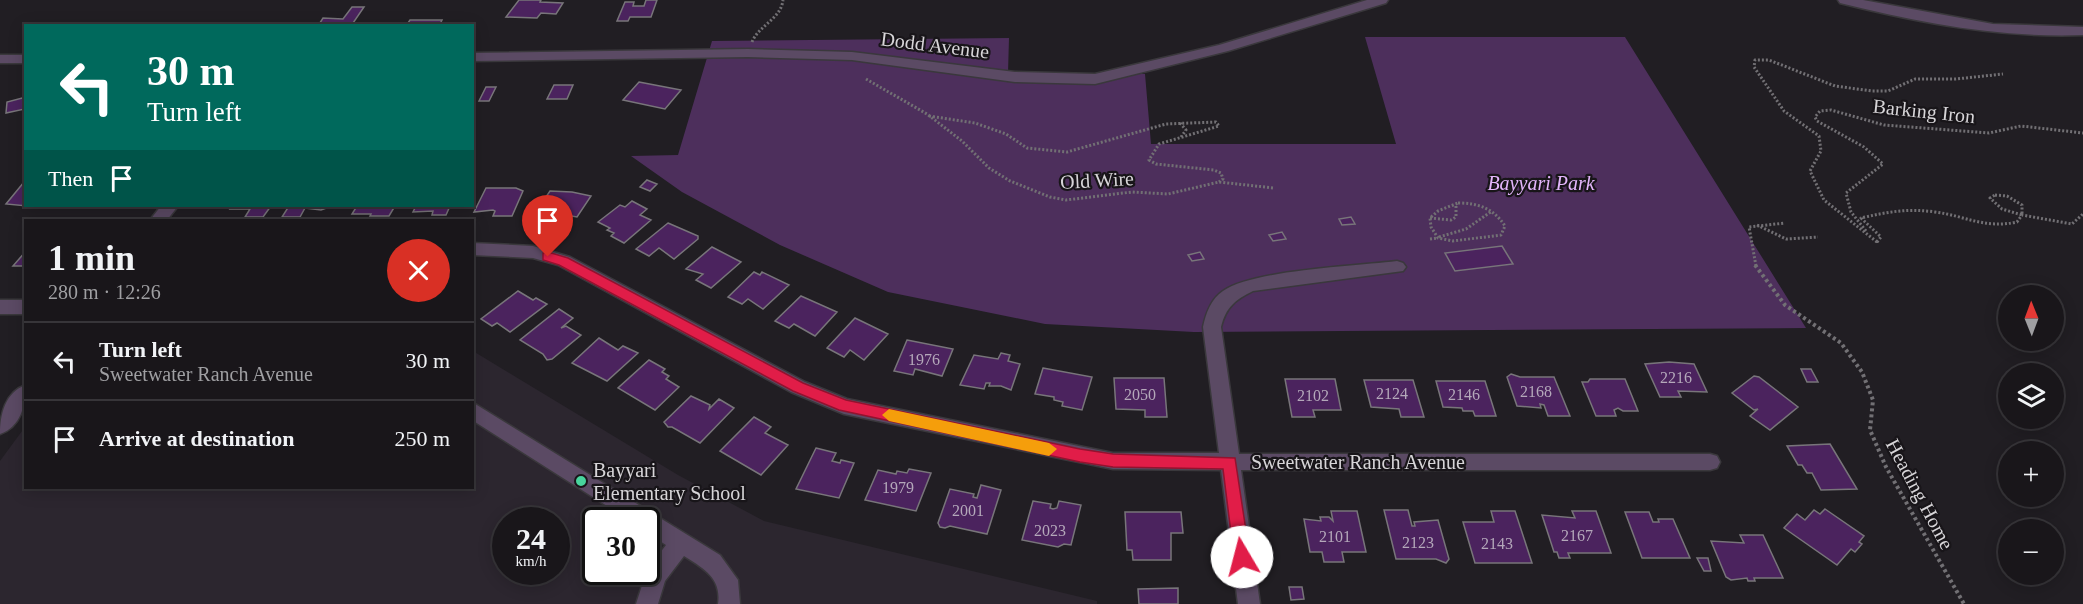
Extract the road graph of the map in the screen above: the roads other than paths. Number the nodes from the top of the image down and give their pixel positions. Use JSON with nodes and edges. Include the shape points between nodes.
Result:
{"nodes":[{"id":1,"x":1381,"y":0,"type":"edge"},
{"id":2,"x":1845,"y":0,"type":"edge"},
{"id":3,"x":2083,"y":31,"type":"edge"},
{"id":4,"x":474,"y":57,"type":"edge"},
{"id":5,"x":0,"y":59,"type":"edge"},
{"id":6,"x":24,"y":59,"type":"edge"},
{"id":7,"x":169,"y":207,"type":"edge"},
{"id":8,"x":159,"y":219,"type":"edge"},
{"id":9,"x":474,"y":249,"type":"edge"},
{"id":10,"x":1398,"y":267,"type":"dead end"},
{"id":11,"x":0,"y":307,"type":"edge"},
{"id":12,"x":24,"y":307,"type":"edge"},
{"id":13,"x":24,"y":395,"type":"edge"},
{"id":14,"x":474,"y":411,"type":"edge"},
{"id":15,"x":0,"y":426,"type":"edge"},
{"id":16,"x":1229,"y":462,"type":"junction"},
{"id":17,"x":1710,"y":462,"type":"dead end"},
{"id":18,"x":681,"y":542,"type":"junction"},
{"id":19,"x":647,"y":604,"type":"edge"},
{"id":20,"x":729,"y":604,"type":"edge"},
{"id":21,"x":1249,"y":604,"type":"edge"}],
"edges":[{"from":1,"to":4,"type":"street","name":"Dodd Avenue","via":[[1223,48],[1095,79],[1044,80],[852,56],[748,53]]},
{"from":2,"to":3,"type":"street","via":[[1962,25],[2031,32]]},
{"from":5,"to":6,"type":"street"},
{"from":7,"to":8,"type":"street"},
{"from":9,"to":16,"type":"street","name":"Sweetwater Ranch Avenue","via":[[533,252],[564,261],[798,387],[844,406],[1113,461]]},
{"from":10,"to":16,"type":"street","via":[[1250,285],[1229,294],[1215,308],[1212,327]]},
{"from":11,"to":12,"type":"street"},
{"from":13,"to":15,"type":"street"},
{"from":14,"to":18,"type":"street"},
{"from":16,"to":17,"type":"street","name":"Sweetwater Ranch Avenue"},
{"from":16,"to":21,"type":"street"},
{"from":18,"to":19,"type":"street","via":[[655,577]]},
{"from":18,"to":20,"type":"street","via":[[726,574]]}]}
